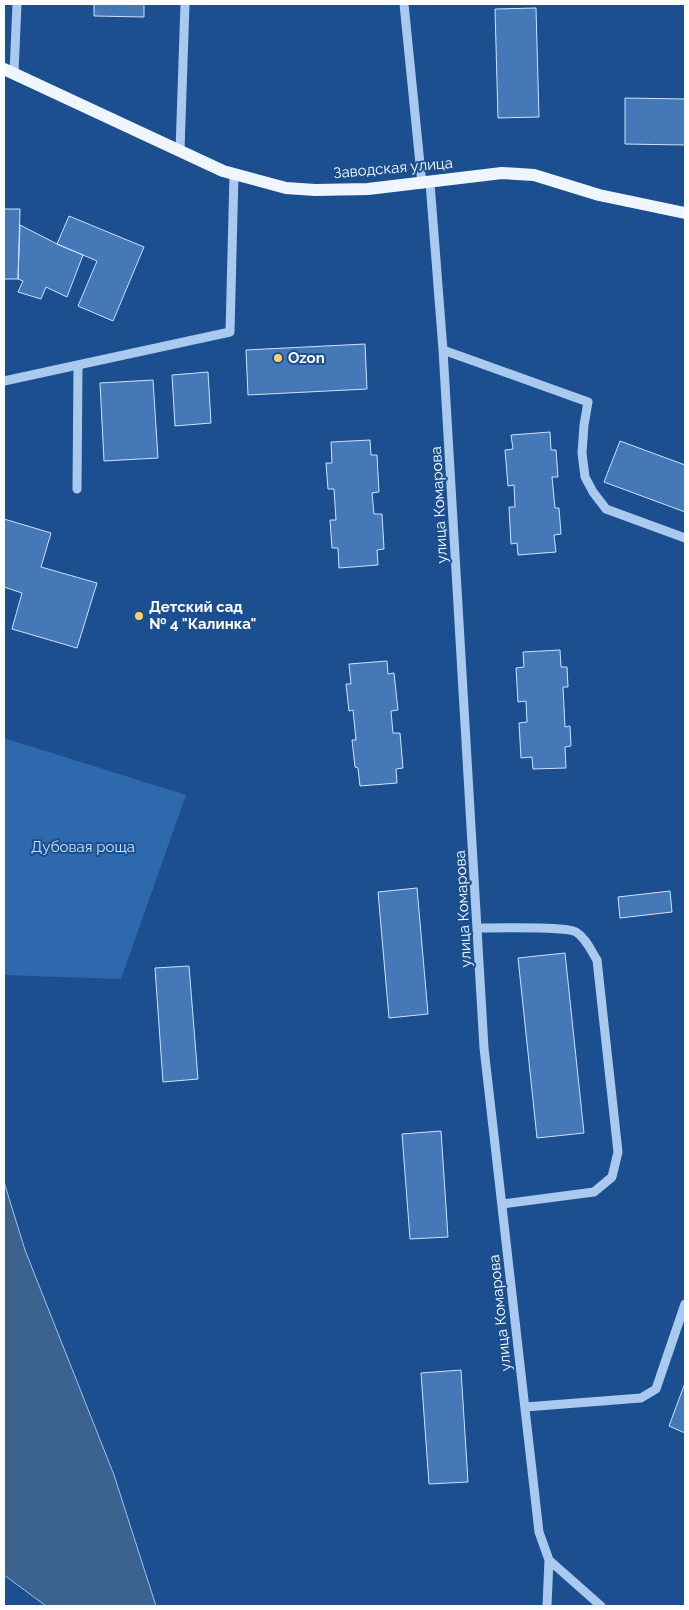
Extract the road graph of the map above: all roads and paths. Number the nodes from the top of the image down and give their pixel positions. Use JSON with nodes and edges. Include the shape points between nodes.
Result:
{"nodes":[{"id":1,"x":16,"y":4,"type":"edge"},
{"id":2,"x":185,"y":4,"type":"edge"},
{"id":3,"x":404,"y":4,"type":"edge"},
{"id":4,"x":9,"y":71,"type":"edge"},
{"id":5,"x":180,"y":150,"type":"junction"},
{"id":6,"x":234,"y":174,"type":"junction"},
{"id":7,"x":426,"y":183,"type":"junction"},
{"id":8,"x":685,"y":213,"type":"edge"},
{"id":9,"x":443,"y":350,"type":"junction"},
{"id":10,"x":78,"y":365,"type":"junction"},
{"id":11,"x":4,"y":381,"type":"edge"},
{"id":12,"x":77,"y":488,"type":"dead end"},
{"id":13,"x":685,"y":538,"type":"edge"},
{"id":14,"x":478,"y":928,"type":"junction"},
{"id":15,"x":502,"y":1204,"type":"junction"},
{"id":16,"x":685,"y":1304,"type":"edge"},
{"id":17,"x":525,"y":1407,"type":"junction"},
{"id":18,"x":549,"y":1560,"type":"junction"},
{"id":19,"x":547,"y":1606,"type":"edge"},
{"id":20,"x":601,"y":1606,"type":"edge"}],
"edges":[{"from":1,"to":4,"type":"street"},
{"from":2,"to":5,"type":"street"},
{"from":3,"to":7,"type":"street","name":"улица Комарова"},
{"from":4,"to":5,"type":"main road","name":"Заводская улица"},
{"from":5,"to":6,"type":"main road","name":"Заводская улица"},
{"from":6,"to":7,"type":"main road","name":"Заводская улица","via":[[286,188],[315,190]]},
{"from":6,"to":10,"type":"street","via":[[230,332]]},
{"from":7,"to":8,"type":"main road","name":"Заводская улица","via":[[502,173],[534,175],[599,195]]},
{"from":7,"to":9,"type":"street","name":"улица Комарова"},
{"from":9,"to":13,"type":"street","via":[[588,402],[582,453],[585,477],[593,492],[606,509]]},
{"from":9,"to":14,"type":"street","name":"улица Комарова"},
{"from":10,"to":11,"type":"street"},
{"from":10,"to":12,"type":"street"},
{"from":14,"to":15,"type":"street","name":"улица Комарова","via":[[484,1048]]},
{"from":14,"to":15,"type":"street","via":[[575,931],[584,939],[597,960],[618,1152],[612,1176],[594,1192]]},
{"from":15,"to":17,"type":"street","name":"улица Комарова"},
{"from":16,"to":17,"type":"street","via":[[656,1389],[641,1398]]},
{"from":17,"to":18,"type":"street","name":"улица Комарова","via":[[538,1532]]},
{"from":18,"to":19,"type":"street"},
{"from":18,"to":20,"type":"street","name":"улица Комарова"}]}
